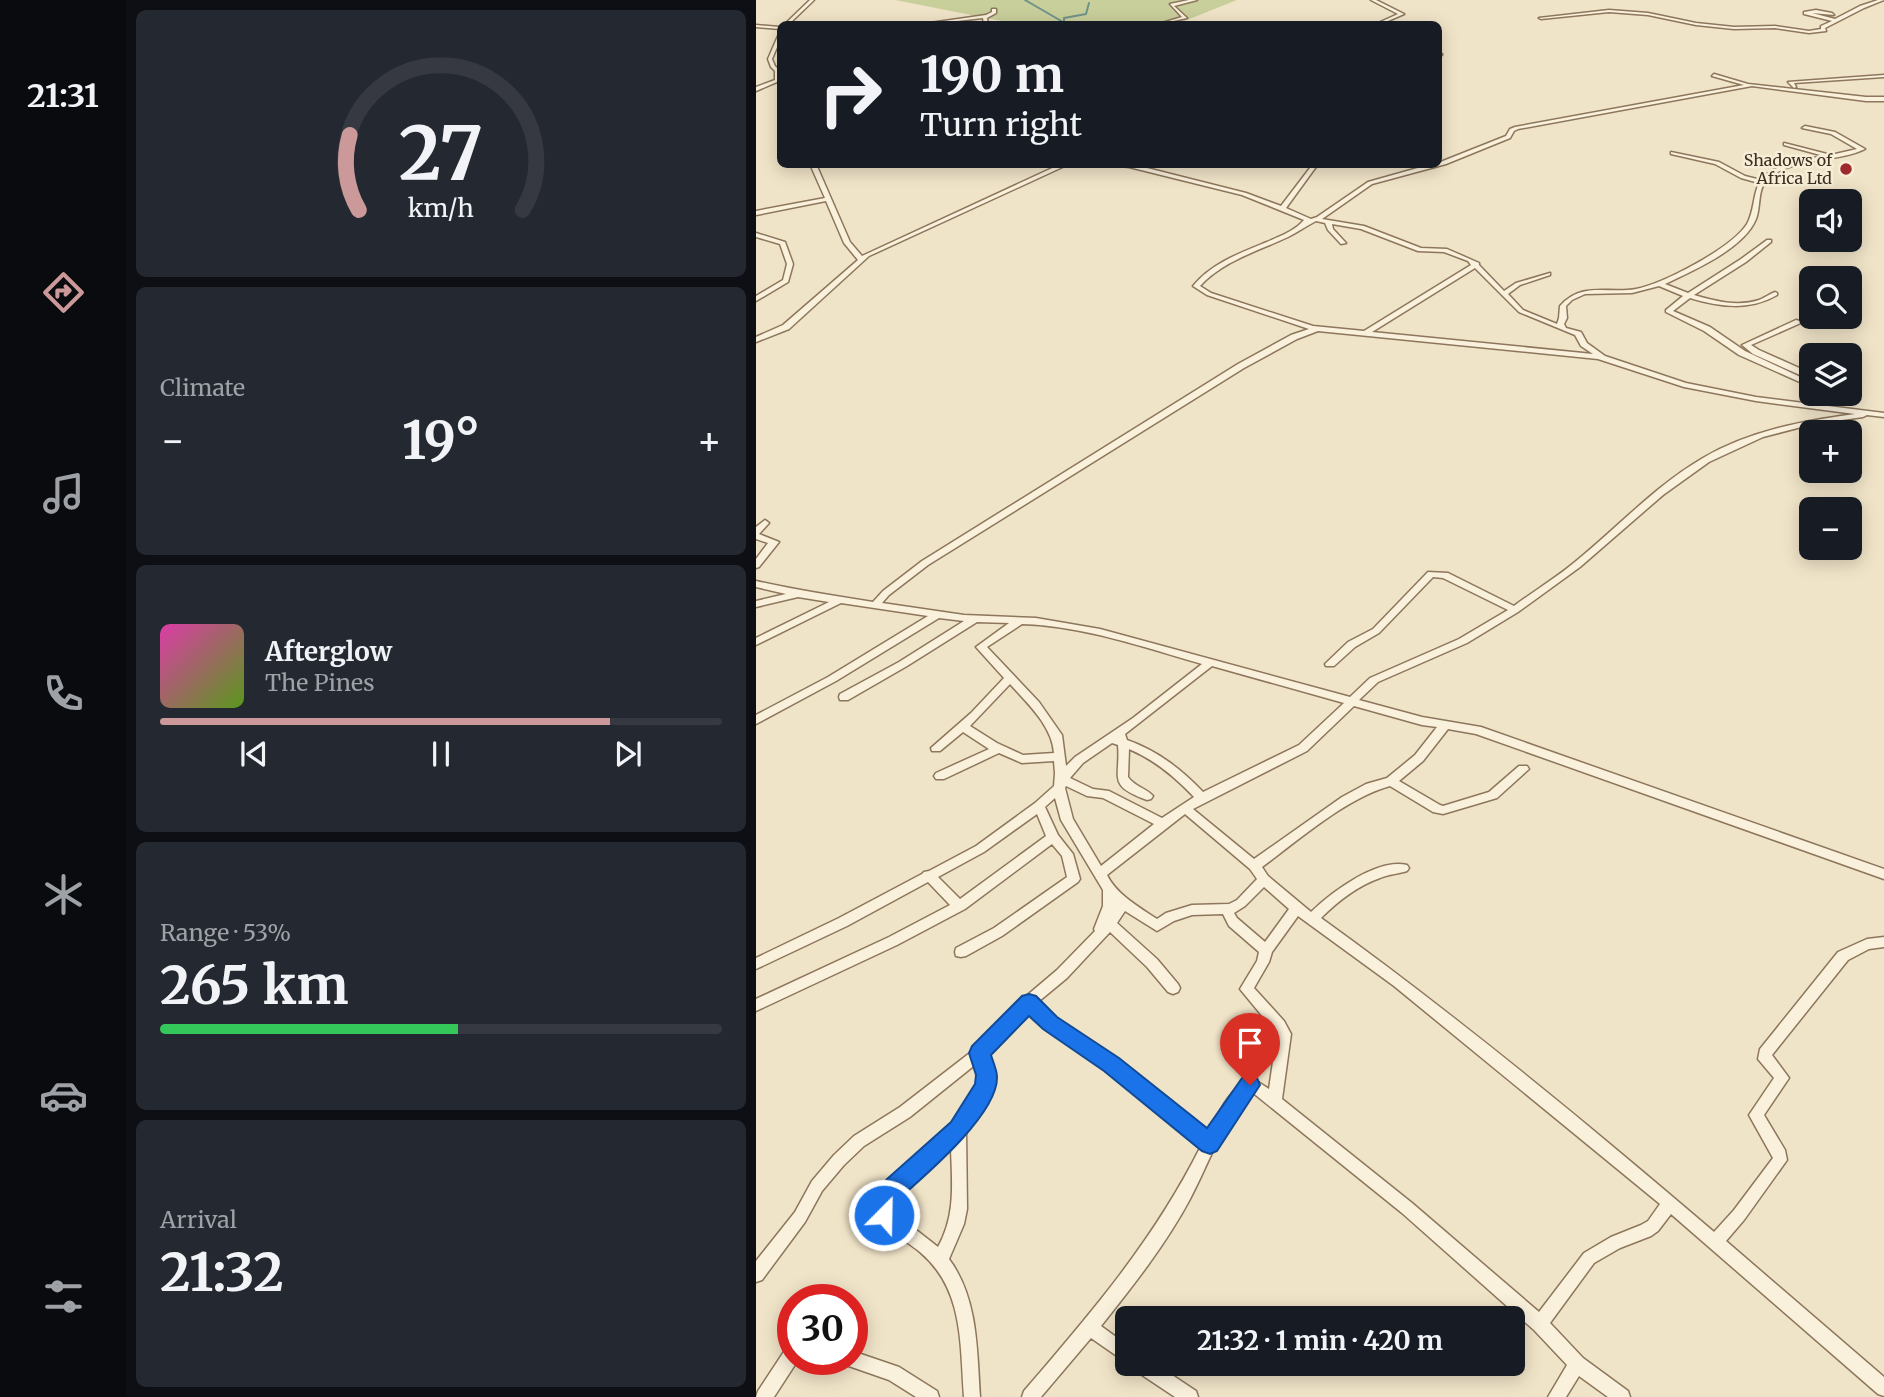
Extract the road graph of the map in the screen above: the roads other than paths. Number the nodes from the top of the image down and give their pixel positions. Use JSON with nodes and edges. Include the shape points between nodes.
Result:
{"nodes":[{"id":1,"x":812,"y":0,"type":"edge"},
{"id":2,"x":1195,"y":0,"type":"edge"},
{"id":3,"x":1373,"y":0,"type":"edge"},
{"id":4,"x":1882,"y":0,"type":"edge"},
{"id":5,"x":994,"y":10,"type":"dead end"},
{"id":6,"x":1832,"y":14,"type":"dead end"},
{"id":7,"x":986,"y":16,"type":"junction"},
{"id":8,"x":1541,"y":19,"type":"dead end"},
{"id":9,"x":790,"y":21,"type":"edge"},
{"id":10,"x":948,"y":21,"type":"edge"},
{"id":11,"x":986,"y":21,"type":"edge"},
{"id":12,"x":1171,"y":21,"type":"edge"},
{"id":13,"x":1385,"y":21,"type":"edge"},
{"id":14,"x":1837,"y":21,"type":"junction"},
{"id":15,"x":756,"y":26,"type":"edge"},
{"id":16,"x":777,"y":28,"type":"edge"},
{"id":17,"x":777,"y":43,"type":"edge"},
{"id":18,"x":777,"y":73,"type":"edge"},
{"id":19,"x":1714,"y":75,"type":"dead end"},
{"id":20,"x":777,"y":76,"type":"edge"},
{"id":21,"x":1884,"y":76,"type":"edge"},
{"id":22,"x":1752,"y":85,"type":"junction"},
{"id":23,"x":756,"y":89,"type":"edge"},
{"id":24,"x":1792,"y":89,"type":"junction"},
{"id":25,"x":1884,"y":99,"type":"edge"},
{"id":26,"x":1805,"y":128,"type":"dead end"},
{"id":27,"x":1816,"y":143,"type":"dead end"},
{"id":28,"x":1786,"y":144,"type":"dead end"},
{"id":29,"x":1814,"y":151,"type":"junction"},
{"id":30,"x":1673,"y":153,"type":"dead end"},
{"id":31,"x":1832,"y":156,"type":"junction"},
{"id":32,"x":1442,"y":163,"type":"edge"},
{"id":33,"x":816,"y":168,"type":"edge"},
{"id":34,"x":1058,"y":168,"type":"edge"},
{"id":35,"x":1134,"y":168,"type":"edge"},
{"id":36,"x":1313,"y":168,"type":"edge"},
{"id":37,"x":1425,"y":168,"type":"edge"},
{"id":38,"x":1138,"y":169,"type":"joint"},
{"id":39,"x":1762,"y":182,"type":"junction"},
{"id":40,"x":829,"y":199,"type":"junction"},
{"id":41,"x":1283,"y":208,"type":"junction"},
{"id":42,"x":756,"y":213,"type":"edge"},
{"id":43,"x":1306,"y":219,"type":"junction"},
{"id":44,"x":1317,"y":219,"type":"junction"},
{"id":45,"x":1328,"y":221,"type":"junction"},
{"id":46,"x":756,"y":235,"type":"edge"},
{"id":47,"x":1769,"y":241,"type":"dead end"},
{"id":48,"x":1343,"y":243,"type":"dead end"},
{"id":49,"x":861,"y":259,"type":"junction"},
{"id":50,"x":1477,"y":264,"type":"junction"},
{"id":51,"x":1548,"y":274,"type":"dead end"},
{"id":52,"x":1659,"y":284,"type":"junction"},
{"id":53,"x":1504,"y":294,"type":"junction"},
{"id":54,"x":1775,"y":294,"type":"dead end"},
{"id":55,"x":1689,"y":295,"type":"junction"},
{"id":56,"x":756,"y":299,"type":"edge"},
{"id":57,"x":1799,"y":322,"type":"dead end"},
{"id":58,"x":1322,"y":329,"type":"junction"},
{"id":59,"x":1563,"y":329,"type":"junction"},
{"id":60,"x":1364,"y":334,"type":"junction"},
{"id":61,"x":756,"y":340,"type":"edge"},
{"id":62,"x":1602,"y":358,"type":"junction"},
{"id":63,"x":1799,"y":372,"type":"edge"},
{"id":64,"x":1799,"y":379,"type":"edge"},
{"id":65,"x":1812,"y":407,"type":"joint"},
{"id":66,"x":1863,"y":415,"type":"junction"},
{"id":67,"x":1884,"y":415,"type":"edge"},
{"id":68,"x":765,"y":523,"type":"dead end"},
{"id":69,"x":756,"y":534,"type":"edge"},
{"id":70,"x":756,"y":565,"type":"edge"},
{"id":71,"x":756,"y":584,"type":"edge"},
{"id":72,"x":798,"y":594,"type":"junction"},
{"id":73,"x":842,"y":599,"type":"junction"},
{"id":74,"x":756,"y":604,"type":"edge"},
{"id":75,"x":876,"y":604,"type":"junction"},
{"id":76,"x":1515,"y":610,"type":"junction"},
{"id":77,"x":938,"y":614,"type":"junction"},
{"id":78,"x":974,"y":619,"type":"junction"},
{"id":79,"x":1020,"y":620,"type":"junction"},
{"id":80,"x":756,"y":642,"type":"edge"},
{"id":81,"x":1210,"y":662,"type":"junction"},
{"id":82,"x":1330,"y":664,"type":"dead end"},
{"id":83,"x":1010,"y":678,"type":"junction"},
{"id":84,"x":844,"y":696,"type":"dead end"},
{"id":85,"x":1349,"y":701,"type":"junction"},
{"id":86,"x":756,"y":720,"type":"edge"},
{"id":87,"x":1446,"y":724,"type":"junction"},
{"id":88,"x":962,"y":726,"type":"junction"},
{"id":89,"x":1118,"y":738,"type":"junction"},
{"id":90,"x":936,"y":748,"type":"dead end"},
{"id":91,"x":999,"y":749,"type":"junction"},
{"id":92,"x":1060,"y":757,"type":"junction"},
{"id":93,"x":1523,"y":769,"type":"dead end"},
{"id":94,"x":940,"y":776,"type":"dead end"},
{"id":95,"x":1391,"y":781,"type":"junction"},
{"id":96,"x":1061,"y":784,"type":"junction"},
{"id":97,"x":1147,"y":796,"type":"dead end"},
{"id":98,"x":1202,"y":799,"type":"junction"},
{"id":99,"x":1039,"y":806,"type":"junction"},
{"id":100,"x":1185,"y":809,"type":"junction"},
{"id":101,"x":1163,"y":822,"type":"junction"},
{"id":102,"x":1053,"y":837,"type":"junction"},
{"id":103,"x":1254,"y":866,"type":"junction"},
{"id":104,"x":1403,"y":868,"type":"dead end"},
{"id":105,"x":1100,"y":874,"type":"junction"},
{"id":106,"x":1884,"y":874,"type":"edge"},
{"id":107,"x":928,"y":875,"type":"junction"},
{"id":108,"x":1264,"y":879,"type":"junction"},
{"id":109,"x":1109,"y":888,"type":"junction"},
{"id":110,"x":1121,"y":901,"type":"junction"},
{"id":111,"x":959,"y":906,"type":"junction"},
{"id":112,"x":1297,"y":908,"type":"junction"},
{"id":113,"x":1226,"y":909,"type":"junction"},
{"id":114,"x":1312,"y":919,"type":"junction"},
{"id":115,"x":1110,"y":924,"type":"junction"},
{"id":116,"x":1097,"y":935,"type":"junction"},
{"id":117,"x":1884,"y":942,"type":"edge"},
{"id":118,"x":1266,"y":950,"type":"junction"},
{"id":119,"x":961,"y":952,"type":"dead end"},
{"id":120,"x":756,"y":964,"type":"edge"},
{"id":121,"x":1173,"y":988,"type":"dead end"},
{"id":122,"x":1029,"y":1002,"type":"junction"},
{"id":123,"x":756,"y":1005,"type":"edge"},
{"id":124,"x":980,"y":1053,"type":"junction"},
{"id":125,"x":1275,"y":1103,"type":"junction"},
{"id":126,"x":959,"y":1129,"type":"junction"},
{"id":127,"x":1210,"y":1144,"type":"junction"},
{"id":128,"x":1670,"y":1203,"type":"junction"},
{"id":129,"x":1714,"y":1243,"type":"junction"},
{"id":130,"x":940,"y":1260,"type":"junction"},
{"id":131,"x":756,"y":1274,"type":"edge"},
{"id":132,"x":1540,"y":1325,"type":"junction"},
{"id":133,"x":1090,"y":1328,"type":"junction"},
{"id":134,"x":1115,"y":1346,"type":"edge"},
{"id":135,"x":868,"y":1364,"type":"edge"},
{"id":136,"x":1577,"y":1364,"type":"junction"},
{"id":137,"x":778,"y":1375,"type":"edge"},
{"id":138,"x":1158,"y":1376,"type":"edge"},
{"id":139,"x":1884,"y":1388,"type":"edge"},
{"id":140,"x":914,"y":1392,"type":"edge"},
{"id":141,"x":764,"y":1397,"type":"edge"},
{"id":142,"x":932,"y":1397,"type":"edge"},
{"id":143,"x":972,"y":1397,"type":"edge"},
{"id":144,"x":1030,"y":1397,"type":"edge"},
{"id":145,"x":1190,"y":1397,"type":"edge"},
{"id":146,"x":1556,"y":1397,"type":"edge"},
{"id":147,"x":1622,"y":1397,"type":"edge"}],
"edges":[{"from":1,"to":9,"type":"street"},
{"from":2,"to":12,"type":"street","via":[[1171,5],[1185,17]]},
{"from":3,"to":13,"type":"street","via":[[1402,14]]},
{"from":4,"to":14,"type":"street"},
{"from":5,"to":7,"type":"street"},
{"from":6,"to":14,"type":"street","via":[[1806,13]]},
{"from":7,"to":10,"type":"street"},
{"from":7,"to":11,"type":"street"},
{"from":8,"to":14,"type":"street","via":[[1609,11],[1734,28],[1823,27]]},
{"from":15,"to":16,"type":"street"},
{"from":17,"to":18,"type":"street","via":[[770,59]]},
{"from":19,"to":22,"type":"street"},
{"from":20,"to":23,"type":"street"},
{"from":21,"to":24,"type":"street","via":[[1791,82]]},
{"from":22,"to":24,"type":"street"},
{"from":22,"to":32,"type":"street","via":[[1515,129],[1509,136]]},
{"from":24,"to":25,"type":"street"},
{"from":26,"to":31,"type":"street","via":[[1833,133],[1862,148]]},
{"from":27,"to":29,"type":"street"},
{"from":28,"to":29,"type":"street"},
{"from":29,"to":31,"type":"street"},
{"from":30,"to":39,"type":"street","via":[[1717,163]]},
{"from":31,"to":39,"type":"street","via":[[1784,170]]},
{"from":33,"to":40,"type":"street"},
{"from":34,"to":49,"type":"street"},
{"from":35,"to":38,"type":"street"},
{"from":36,"to":41,"type":"street"},
{"from":37,"to":44,"type":"street","via":[[1370,183]]},
{"from":38,"to":41,"type":"street"},
{"from":39,"to":52,"type":"street","via":[[1756,213],[1744,233]]},
{"from":40,"to":42,"type":"street"},
{"from":40,"to":49,"type":"street","via":[[850,249]]},
{"from":41,"to":43,"type":"street"},
{"from":43,"to":44,"type":"street"},
{"from":43,"to":58,"type":"street","via":[[1275,241],[1231,259],[1196,286],[1270,316]]},
{"from":44,"to":45,"type":"street"},
{"from":45,"to":48,"type":"street"},
{"from":45,"to":50,"type":"street","via":[[1367,228],[1422,250],[1445,250]]},
{"from":46,"to":56,"type":"street","via":[[783,243],[790,264],[786,281]]},
{"from":47,"to":55,"type":"street","via":[[1742,264]]},
{"from":49,"to":61,"type":"street","via":[[786,327]]},
{"from":50,"to":53,"type":"street"},
{"from":50,"to":60,"type":"street"},
{"from":51,"to":53,"type":"street","via":[[1517,284]]},
{"from":52,"to":55,"type":"street"},
{"from":52,"to":59,"type":"street","via":[[1629,292],[1577,293],[1563,306]]},
{"from":53,"to":59,"type":"street","via":[[1531,317]]},
{"from":54,"to":55,"type":"street","via":[[1741,305]]},
{"from":55,"to":64,"type":"street","via":[[1668,311]]},
{"from":57,"to":63,"type":"street","via":[[1746,345]]},
{"from":58,"to":60,"type":"street"},
{"from":58,"to":75,"type":"street","via":[[1294,337],[1241,366],[925,563]]},
{"from":59,"to":62,"type":"street","via":[[1578,334]]},
{"from":60,"to":62,"type":"street"},
{"from":62,"to":65,"type":"street","via":[[1684,385]]},
{"from":65,"to":66,"type":"street"},
{"from":66,"to":67,"type":"street"},
{"from":66,"to":76,"type":"street","via":[[1760,435],[1706,460]]},
{"from":68,"to":69,"type":"street"},
{"from":69,"to":70,"type":"street","via":[[774,542]]},
{"from":71,"to":72,"type":"street"},
{"from":72,"to":73,"type":"street"},
{"from":72,"to":74,"type":"street"},
{"from":73,"to":75,"type":"street"},
{"from":73,"to":80,"type":"street"},
{"from":75,"to":77,"type":"street"},
{"from":76,"to":82,"type":"street","via":[[1445,575],[1431,575],[1374,632],[1348,646]]},
{"from":76,"to":85,"type":"street","via":[[1463,641],[1384,674]]},
{"from":77,"to":78,"type":"street"},
{"from":77,"to":86,"type":"street"},
{"from":78,"to":79,"type":"street"},
{"from":78,"to":84,"type":"street"},
{"from":79,"to":81,"type":"street","via":[[1100,632]]},
{"from":79,"to":83,"type":"street","via":[[981,647]]},
{"from":81,"to":85,"type":"street"},
{"from":81,"to":89,"type":"street"},
{"from":83,"to":88,"type":"street"},
{"from":83,"to":92,"type":"street","via":[[1055,733]]},
{"from":85,"to":87,"type":"street"},
{"from":85,"to":98,"type":"street","via":[[1298,751]]},
{"from":87,"to":95,"type":"street","via":[[1419,758]]},
{"from":87,"to":106,"type":"street","via":[[1549,754]]},
{"from":88,"to":90,"type":"street"},
{"from":88,"to":91,"type":"street"},
{"from":89,"to":96,"type":"street","via":[[1073,765]]},
{"from":89,"to":97,"type":"street","via":[[1122,778]]},
{"from":89,"to":98,"type":"street","via":[[1161,760]]},
{"from":91,"to":92,"type":"street","via":[[1029,761]]},
{"from":91,"to":94,"type":"street"},
{"from":92,"to":96,"type":"street"},
{"from":93,"to":95,"type":"street","via":[[1493,794],[1443,810]]},
{"from":95,"to":103,"type":"street","via":[[1346,800]]},
{"from":96,"to":99,"type":"street"},
{"from":96,"to":101,"type":"street","via":[[1105,794]]},
{"from":96,"to":105,"type":"street","via":[[1068,820]]},
{"from":98,"to":100,"type":"street"},
{"from":99,"to":102,"type":"street"},
{"from":99,"to":107,"type":"street","via":[[980,849]]},
{"from":100,"to":101,"type":"street"},
{"from":100,"to":103,"type":"street"},
{"from":101,"to":105,"type":"street"},
{"from":102,"to":111,"type":"street"},
{"from":102,"to":119,"type":"street","via":[[1067,854],[1073,881]]},
{"from":103,"to":108,"type":"street"},
{"from":104,"to":114,"type":"street","via":[[1374,873]]},
{"from":105,"to":109,"type":"street"},
{"from":107,"to":111,"type":"street"},
{"from":107,"to":120,"type":"street"},
{"from":108,"to":112,"type":"street"},
{"from":108,"to":113,"type":"street","via":[[1241,903]]},
{"from":109,"to":110,"type":"street"},
{"from":109,"to":116,"type":"street","via":[[1107,915]]},
{"from":110,"to":113,"type":"street","via":[[1157,926],[1192,910]]},
{"from":110,"to":115,"type":"street"},
{"from":111,"to":123,"type":"street"},
{"from":112,"to":114,"type":"street"},
{"from":112,"to":118,"type":"street"},
{"from":113,"to":118,"type":"street","via":[[1233,922]]},
{"from":114,"to":128,"type":"street","via":[[1409,990]]},
{"from":115,"to":116,"type":"street"},
{"from":115,"to":121,"type":"street"},
{"from":116,"to":122,"type":"street"},
{"from":117,"to":129,"type":"street","via":[[1867,944],[1843,956],[1765,1053],[1782,1078],[1756,1115],[1780,1160]]},
{"from":118,"to":125,"type":"street","via":[[1247,989],[1284,1034]]},
{"from":122,"to":124,"type":"street"},
{"from":122,"to":127,"type":"street","via":[[1050,1023],[1112,1065]]},
{"from":124,"to":126,"type":"street","via":[[987,1075],[985,1087]]},
{"from":124,"to":131,"type":"street","via":[[839,1160]]},
{"from":125,"to":127,"type":"street","via":[[1250,1085]]},
{"from":125,"to":132,"type":"street","via":[[1407,1208]]},
{"from":126,"to":130,"type":"street","via":[[961,1201],[956,1230]]},
{"from":126,"to":130,"type":"street","via":[[886,1195],[881,1205],[884,1215]]},
{"from":127,"to":133,"type":"street","via":[[1172,1214]]},
{"from":128,"to":129,"type":"street"},
{"from":128,"to":132,"type":"street","via":[[1646,1231],[1589,1258]]},
{"from":129,"to":139,"type":"street"},
{"from":130,"to":143,"type":"street","via":[[959,1297]]},
{"from":132,"to":136,"type":"street"},
{"from":133,"to":134,"type":"street"},
{"from":133,"to":144,"type":"street"},
{"from":135,"to":140,"type":"street","via":[[893,1373]]},
{"from":136,"to":146,"type":"street"},
{"from":136,"to":147,"type":"street"},
{"from":137,"to":141,"type":"street"},
{"from":138,"to":145,"type":"street"},
{"from":140,"to":142,"type":"street"}]}
